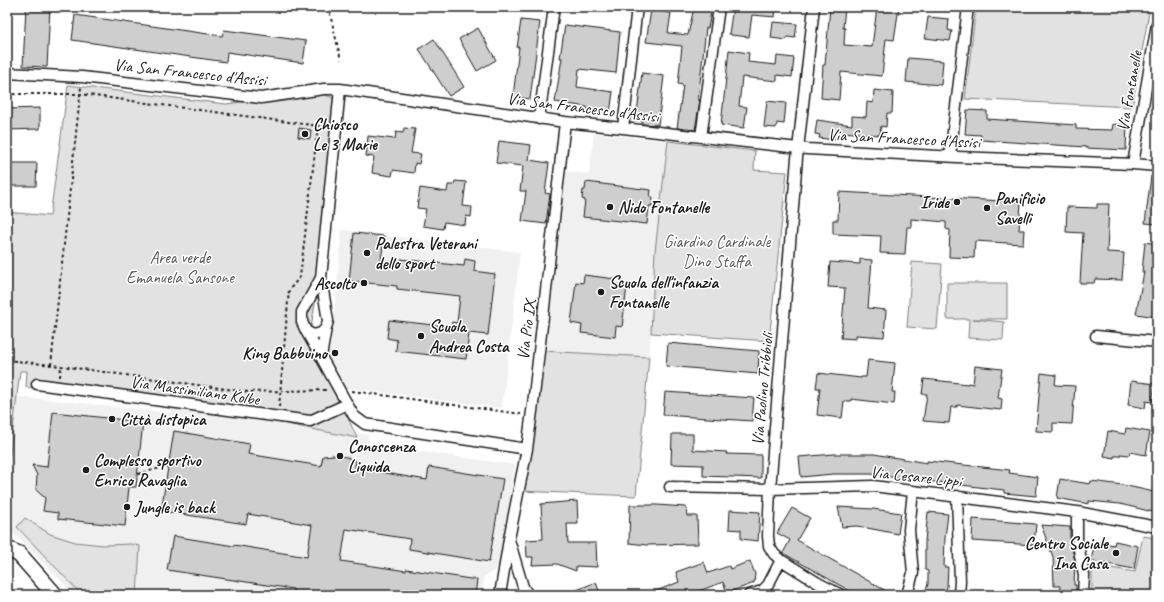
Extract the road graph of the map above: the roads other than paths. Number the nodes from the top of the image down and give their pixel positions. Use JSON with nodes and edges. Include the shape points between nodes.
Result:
{"nodes":[{"id":1,"x":554,"y":7,"type":"edge"},
{"id":2,"x":637,"y":7,"type":"edge"},
{"id":3,"x":719,"y":7,"type":"edge"},
{"id":4,"x":814,"y":7,"type":"edge"},
{"id":5,"x":968,"y":7,"type":"edge"},
{"id":6,"x":1157,"y":25,"type":"edge"},
{"id":7,"x":7,"y":73,"type":"edge"},
{"id":8,"x":340,"y":88,"type":"junction"},
{"id":9,"x":539,"y":119,"type":"junction"},
{"id":10,"x":565,"y":122,"type":"junction"},
{"id":11,"x":622,"y":128,"type":"junction"},
{"id":12,"x":702,"y":137,"type":"junction"},
{"id":13,"x":798,"y":147,"type":"junction"},
{"id":14,"x":950,"y":156,"type":"junction"},
{"id":15,"x":1133,"y":164,"type":"junction"},
{"id":16,"x":1157,"y":166,"type":"edge"},
{"id":17,"x":321,"y":278,"type":"junction"},
{"id":18,"x":326,"y":328,"type":"junction"},
{"id":19,"x":306,"y":331,"type":"junction"},
{"id":20,"x":1096,"y":336,"type":"dead end"},
{"id":21,"x":1157,"y":342,"type":"edge"},
{"id":22,"x":321,"y":357,"type":"junction"},
{"id":23,"x":37,"y":384,"type":"dead end"},
{"id":24,"x":347,"y":404,"type":"junction"},
{"id":25,"x":527,"y":449,"type":"junction"},
{"id":26,"x":670,"y":487,"type":"dead end"},
{"id":27,"x":770,"y":489,"type":"junction"},
{"id":28,"x":913,"y":491,"type":"junction"},
{"id":29,"x":957,"y":496,"type":"junction"},
{"id":30,"x":1077,"y":512,"type":"junction"},
{"id":31,"x":1157,"y":527,"type":"edge"},
{"id":32,"x":509,"y":539,"type":"junction"},
{"id":33,"x":7,"y":549,"type":"edge"},
{"id":34,"x":7,"y":559,"type":"edge"},
{"id":35,"x":781,"y":560,"type":"junction"},
{"id":36,"x":42,"y":595,"type":"edge"},
{"id":37,"x":54,"y":595,"type":"edge"},
{"id":38,"x":500,"y":595,"type":"edge"},
{"id":39,"x":528,"y":595,"type":"edge"},
{"id":40,"x":749,"y":595,"type":"edge"},
{"id":41,"x":841,"y":595,"type":"edge"},
{"id":42,"x":907,"y":595,"type":"edge"},
{"id":43,"x":958,"y":595,"type":"edge"},
{"id":44,"x":1083,"y":595,"type":"edge"}],
"edges":[{"from":1,"to":9,"type":"street"},
{"from":2,"to":11,"type":"street"},
{"from":3,"to":12,"type":"street"},
{"from":4,"to":13,"type":"street","name":"Via Paolino Tribbioli"},
{"from":5,"to":14,"type":"street"},
{"from":6,"to":15,"type":"street","name":"Via Fontanelle"},
{"from":7,"to":8,"type":"street","name":"Via San Francesco d'Assisi","via":[[82,76],[261,98]]},
{"from":8,"to":9,"type":"street","name":"Via San Francesco d'Assisi"},
{"from":8,"to":17,"type":"street"},
{"from":9,"to":10,"type":"street","name":"Via San Francesco d'Assisi"},
{"from":10,"to":11,"type":"street","name":"Via San Francesco d'Assisi"},
{"from":10,"to":25,"type":"street","name":"Via Pio IX"},
{"from":11,"to":12,"type":"street","name":"Via San Francesco d'Assisi"},
{"from":12,"to":13,"type":"street","name":"Via San Francesco d'Assisi"},
{"from":13,"to":14,"type":"street","name":"Via San Francesco d'Assisi"},
{"from":13,"to":27,"type":"street","name":"Via Paolino Tribbioli"},
{"from":14,"to":15,"type":"street","name":"Via San Francesco d'Assisi"},
{"from":15,"to":16,"type":"street","name":"Via San Francesco d'Assisi"},
{"from":17,"to":18,"type":"street","via":[[328,321]]},
{"from":17,"to":19,"type":"street","via":[[302,312],[302,322]]},
{"from":18,"to":19,"type":"street","via":[[321,333],[313,334]]},
{"from":18,"to":22,"type":"street"},
{"from":19,"to":22,"type":"street"},
{"from":20,"to":21,"type":"street"},
{"from":22,"to":24,"type":"street"},
{"from":23,"to":24,"type":"street","name":"Via Massimiliano Kolbe","via":[[310,421]]},
{"from":24,"to":25,"type":"street","via":[[354,416],[365,424]]},
{"from":25,"to":32,"type":"street","name":"Via Pio IX"},
{"from":26,"to":27,"type":"street","name":"Via Cesare Lippi"},
{"from":27,"to":28,"type":"street","name":"Via Cesare Lippi","via":[[873,486]]},
{"from":27,"to":35,"type":"street","name":"Via Paolino Tribbioli","via":[[769,546]]},
{"from":28,"to":29,"type":"street","name":"Via Cesare Lippi"},
{"from":28,"to":42,"type":"street","via":[[909,530],[913,573]]},
{"from":29,"to":30,"type":"street","name":"Via Cesare Lippi"},
{"from":29,"to":43,"type":"street","via":[[960,581]]},
{"from":30,"to":31,"type":"street","name":"Via Cesare Lippi"},
{"from":30,"to":44,"type":"street","via":[[1078,540],[1084,575]]},
{"from":32,"to":38,"type":"street","name":"Via Pio IX"},
{"from":32,"to":39,"type":"street","name":"Via Pio IX","via":[[523,587]]},
{"from":33,"to":37,"type":"street","via":[[19,554]]},
{"from":34,"to":36,"type":"street","via":[[14,562]]},
{"from":35,"to":40,"type":"street","via":[[762,591]]},
{"from":35,"to":41,"type":"street","name":"Via Paolino Tribbioli"}]}
